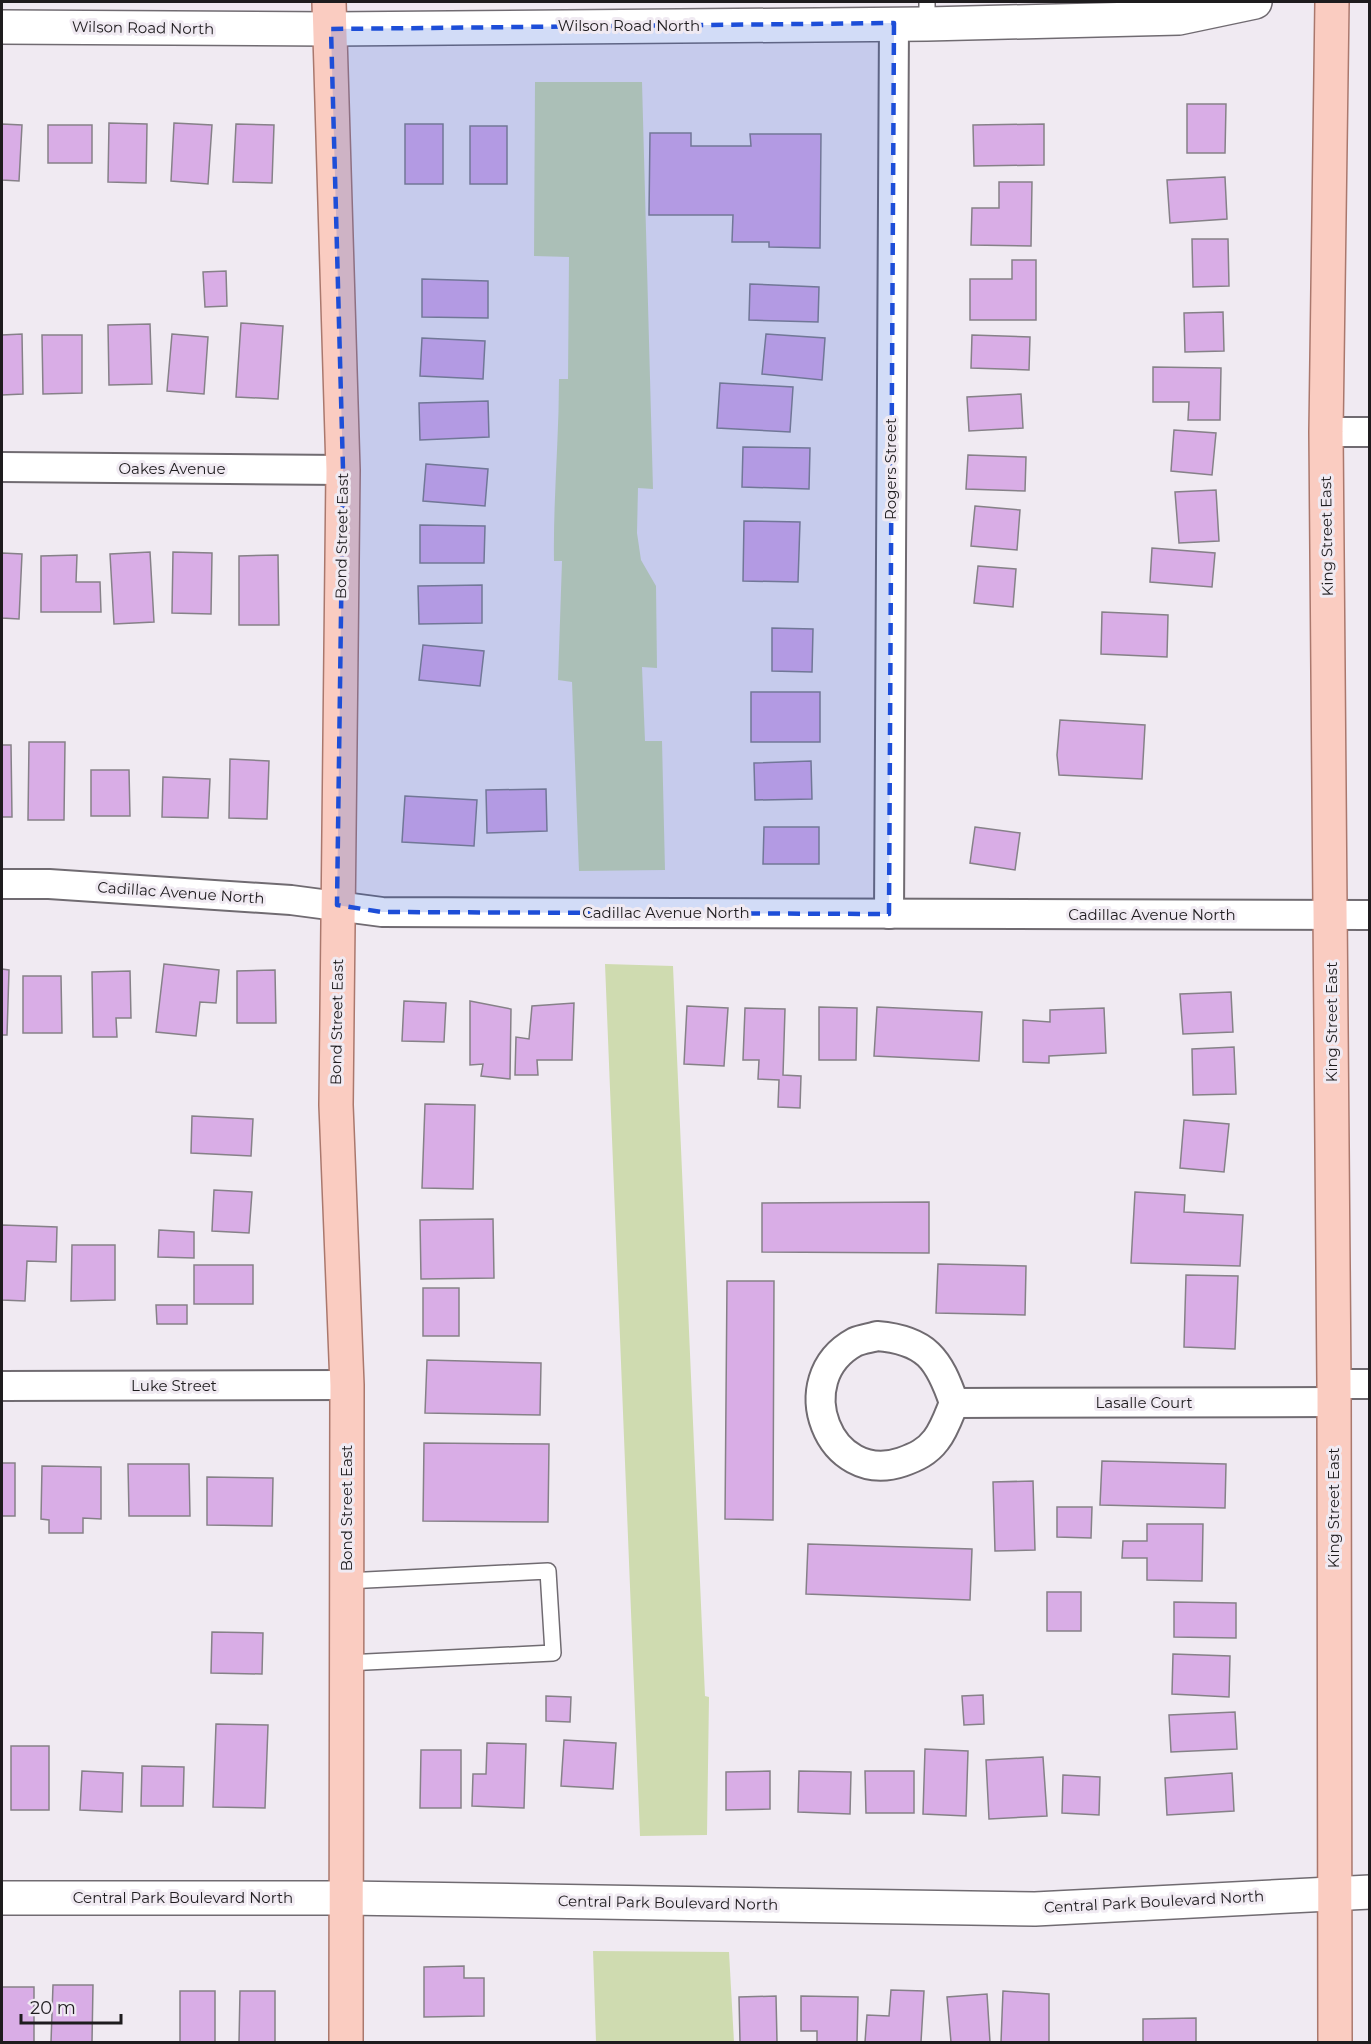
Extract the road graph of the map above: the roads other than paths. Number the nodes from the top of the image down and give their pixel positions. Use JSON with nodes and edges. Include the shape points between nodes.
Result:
{"nodes":[{"id":1,"x":1256,"y":2,"type":"edge"},
{"id":2,"x":1332,"y":2,"type":"edge"},
{"id":3,"x":927,"y":13,"type":"edge"},
{"id":4,"x":330,"y":15,"type":"edge"},
{"id":5,"x":894,"y":23,"type":"junction"},
{"id":6,"x":2,"y":27,"type":"edge"},
{"id":7,"x":1326,"y":432,"type":"junction"},
{"id":8,"x":1370,"y":432,"type":"edge"},
{"id":9,"x":2,"y":467,"type":"edge"},
{"id":10,"x":343,"y":470,"type":"junction"},
{"id":11,"x":2,"y":884,"type":"edge"},
{"id":12,"x":337,"y":905,"type":"junction"},
{"id":13,"x":889,"y":914,"type":"junction"},
{"id":14,"x":1331,"y":915,"type":"junction"},
{"id":15,"x":1370,"y":915,"type":"edge"},
{"id":16,"x":1370,"y":1384,"type":"edge"},
{"id":17,"x":2,"y":1386,"type":"edge"},
{"id":18,"x":347,"y":1386,"type":"junction"},
{"id":19,"x":1334,"y":1393,"type":"junction"},
{"id":20,"x":954,"y":1403,"type":"junction"},
{"id":21,"x":346,"y":1581,"type":"junction"},
{"id":22,"x":346,"y":1663,"type":"junction"},
{"id":23,"x":1370,"y":1892,"type":"edge"},
{"id":24,"x":1335,"y":1893,"type":"junction"},
{"id":25,"x":2,"y":1898,"type":"edge"},
{"id":26,"x":346,"y":1898,"type":"junction"},
{"id":27,"x":346,"y":2043,"type":"edge"},
{"id":28,"x":1335,"y":2043,"type":"edge"}],
"edges":[{"from":1,"to":3,"type":"street","name":"Wilson Road North","via":[[1179,18]]},
{"from":2,"to":7,"type":"main road","name":"King Street East"},
{"from":3,"to":5,"type":"street","name":"Wilson Road North"},
{"from":4,"to":5,"type":"street","name":"Wilson Road North"},
{"from":4,"to":6,"type":"street","name":"Wilson Road North"},
{"from":4,"to":10,"type":"main road","name":"Bond Street East"},
{"from":5,"to":13,"type":"street","name":"Rogers Street"},
{"from":7,"to":8,"type":"street"},
{"from":7,"to":14,"type":"main road","name":"King Street East"},
{"from":9,"to":10,"type":"street","name":"Oakes Avenue"},
{"from":10,"to":12,"type":"main road","name":"Bond Street East"},
{"from":11,"to":12,"type":"street","name":"Cadillac Avenue North","via":[[50,884]]},
{"from":12,"to":13,"type":"street","name":"Cadillac Avenue North","via":[[382,912]]},
{"from":12,"to":18,"type":"main road","name":"Bond Street East","via":[[336,1105]]},
{"from":13,"to":14,"type":"street","name":"Cadillac Avenue North"},
{"from":14,"to":15,"type":"street","name":"Cadillac Avenue North"},
{"from":14,"to":19,"type":"main road","name":"King Street East"},
{"from":16,"to":19,"type":"street","name":"Lasalle Court"},
{"from":17,"to":18,"type":"street","name":"Luke Street"},
{"from":18,"to":21,"type":"main road","name":"Bond Street East"},
{"from":19,"to":20,"type":"street","name":"Lasalle Court"},
{"from":19,"to":24,"type":"main road","name":"King Street East"},
{"from":20,"to":20,"type":"street","via":[[937,1361],[922,1347],[902,1338],[878,1336],[855,1342],[832,1362],[820,1398],[823,1421],[836,1444],[868,1464],[891,1466],[919,1456],[936,1441]]},
{"from":21,"to":22,"type":"main road","name":"Bond Street East"},
{"from":21,"to":22,"type":"lane","via":[[548,1571],[552,1653]]},
{"from":22,"to":26,"type":"main road","name":"Bond Street East"},
{"from":23,"to":24,"type":"street","name":"Central Park Boulevard North"},
{"from":24,"to":26,"type":"street","name":"Central Park Boulevard North","via":[[1035,1909]]},
{"from":24,"to":28,"type":"main road","name":"King Street East"},
{"from":25,"to":26,"type":"street","name":"Central Park Boulevard North"},
{"from":26,"to":27,"type":"main road","name":"Bond Street East"}]}
